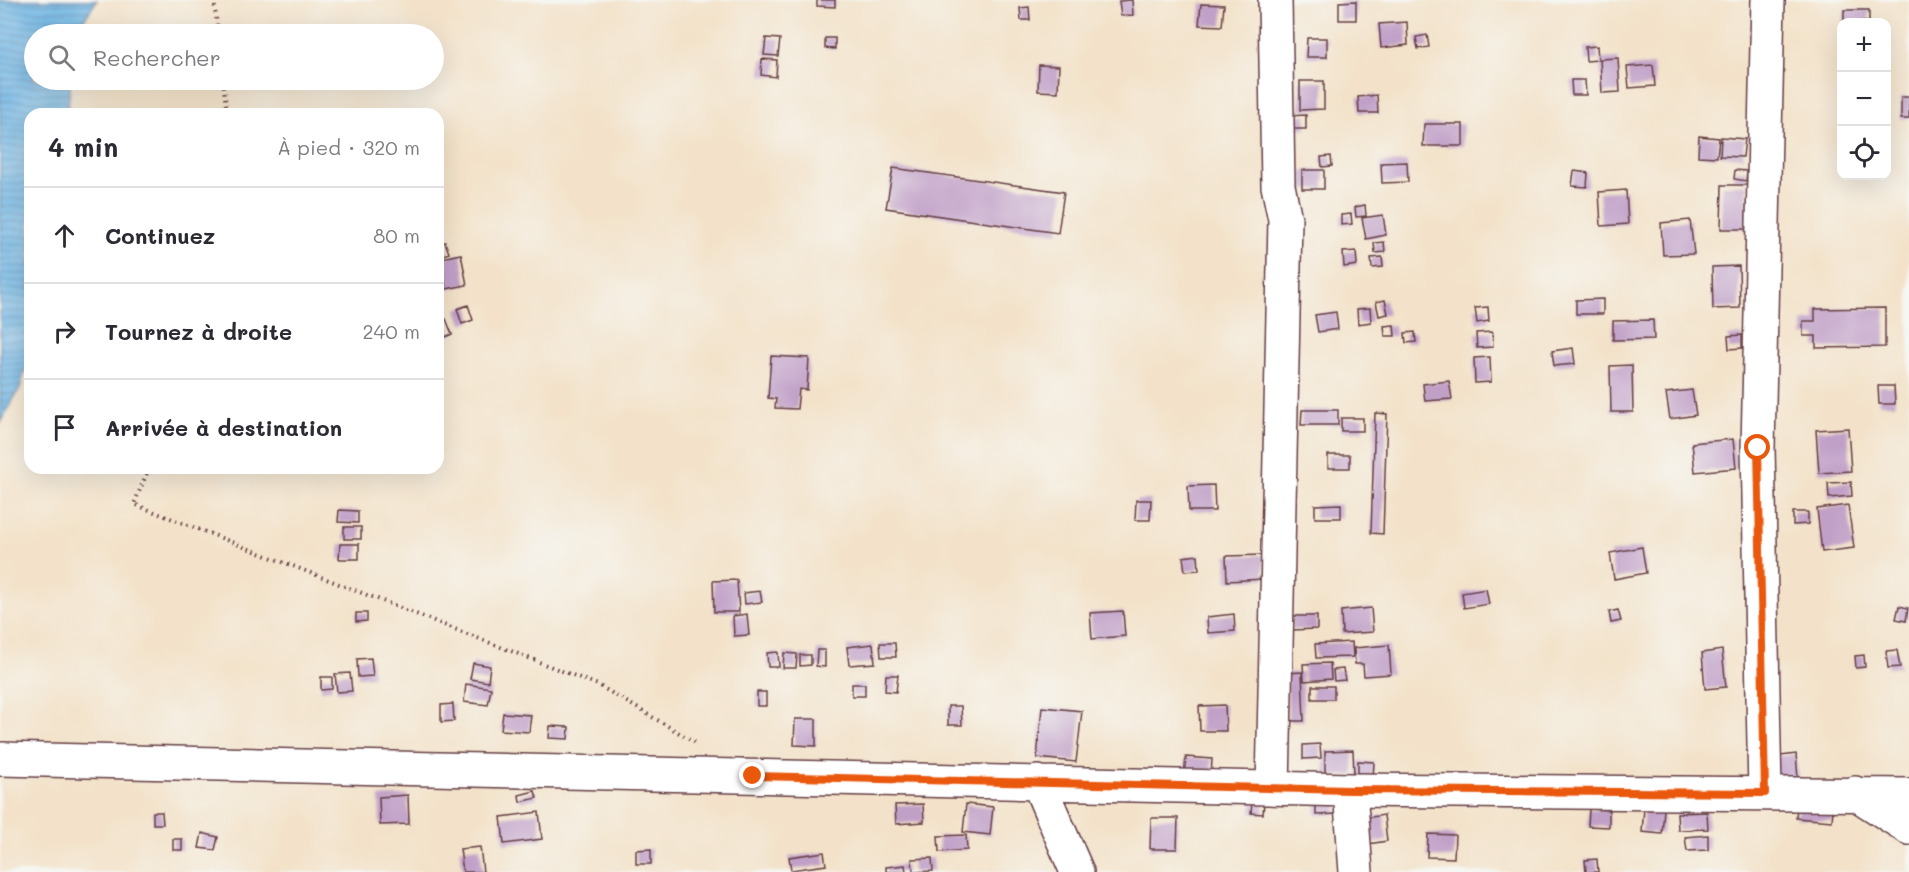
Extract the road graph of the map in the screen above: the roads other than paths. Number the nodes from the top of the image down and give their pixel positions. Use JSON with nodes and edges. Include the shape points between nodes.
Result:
{"nodes":[{"id":1,"x":1275,"y":0,"type":"edge"},
{"id":2,"x":1768,"y":0,"type":"edge"},
{"id":3,"x":0,"y":759,"type":"edge"},
{"id":4,"x":1038,"y":782,"type":"junction"},
{"id":5,"x":1273,"y":788,"type":"junction"},
{"id":6,"x":1350,"y":790,"type":"junction"},
{"id":7,"x":1765,"y":793,"type":"junction"},
{"id":8,"x":1855,"y":793,"type":"junction"},
{"id":9,"x":1909,"y":795,"type":"edge"},
{"id":10,"x":1909,"y":828,"type":"edge"},
{"id":11,"x":1077,"y":872,"type":"edge"},
{"id":12,"x":1356,"y":872,"type":"edge"}],
"edges":[{"from":1,"to":5,"type":"street","via":[[1278,186],[1285,219]]},
{"from":2,"to":7,"type":"street","via":[[1758,448]]},
{"from":3,"to":4,"type":"street"},
{"from":4,"to":5,"type":"street"},
{"from":4,"to":11,"type":"street"},
{"from":5,"to":6,"type":"street"},
{"from":6,"to":7,"type":"street"},
{"from":6,"to":12,"type":"street"},
{"from":7,"to":8,"type":"street"},
{"from":8,"to":9,"type":"street"},
{"from":8,"to":10,"type":"street"}]}
